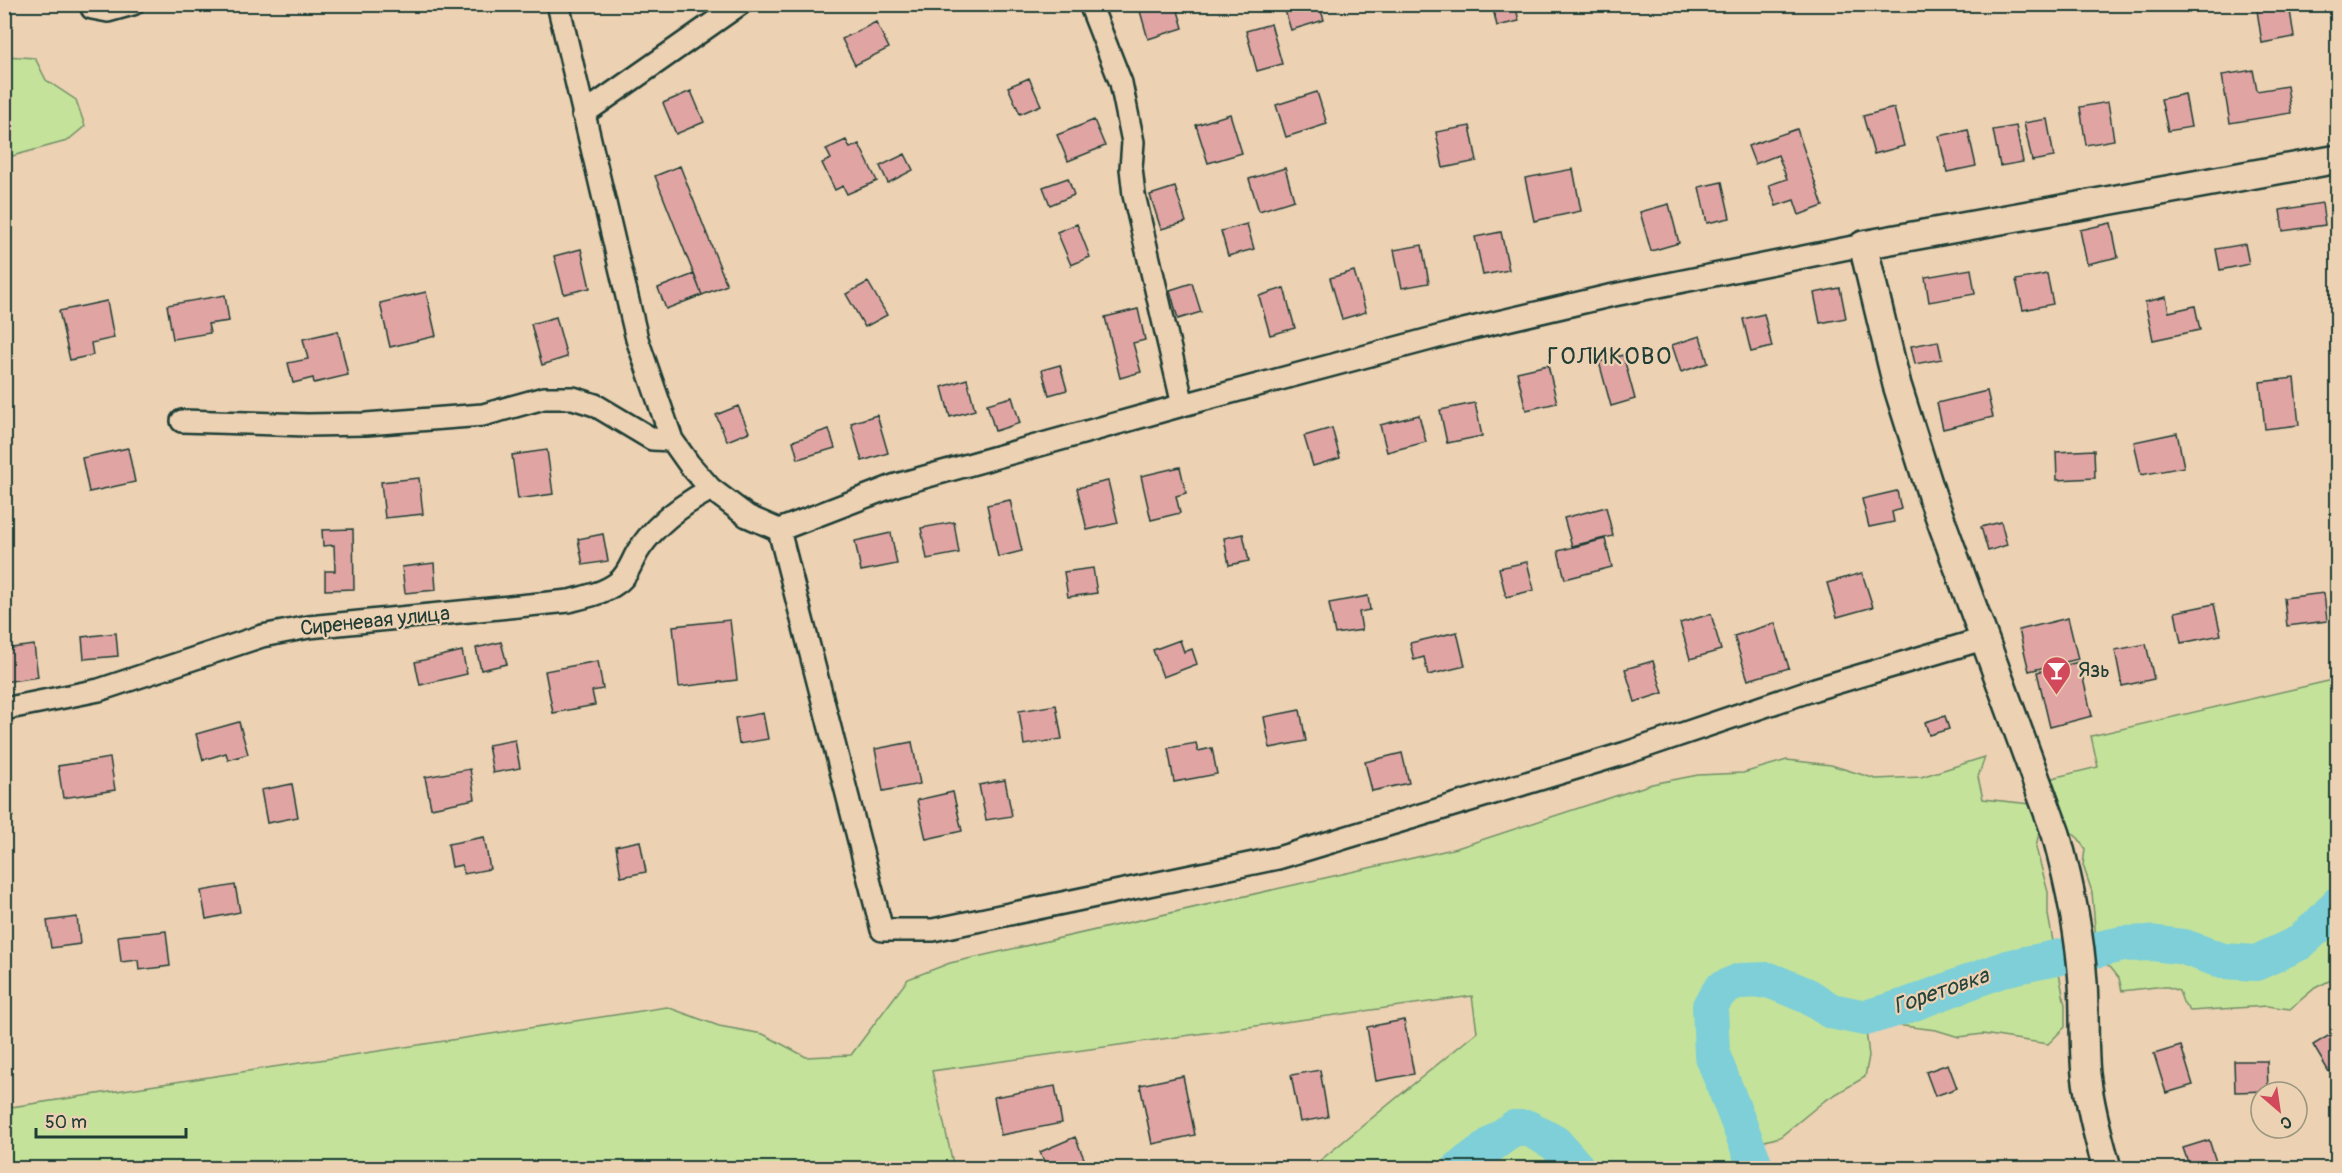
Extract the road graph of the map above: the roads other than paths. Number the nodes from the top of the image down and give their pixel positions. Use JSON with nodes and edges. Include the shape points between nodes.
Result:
{"nodes":[{"id":1,"x":91,"y":4,"type":"edge"},
{"id":2,"x":134,"y":4,"type":"edge"},
{"id":3,"x":558,"y":4,"type":"edge"},
{"id":4,"x":740,"y":4,"type":"edge"},
{"id":5,"x":1090,"y":4,"type":"edge"},
{"id":6,"x":583,"y":114,"type":"junction"},
{"id":7,"x":2337,"y":159,"type":"edge"},
{"id":8,"x":1863,"y":245,"type":"junction"},
{"id":9,"x":1183,"y":405,"type":"junction"},
{"id":10,"x":182,"y":420,"type":"dead end"},
{"id":11,"x":672,"y":440,"type":"junction"},
{"id":12,"x":711,"y":489,"type":"junction"},
{"id":13,"x":779,"y":530,"type":"junction"},
{"id":14,"x":1983,"y":639,"type":"junction"},
{"id":15,"x":4,"y":709,"type":"edge"},
{"id":16,"x":2107,"y":1168,"type":"edge"}],
"edges":[{"from":1,"to":2,"type":"street","via":[[92,8],[108,11]]},
{"from":3,"to":6,"type":"street"},
{"from":4,"to":6,"type":"street"},
{"from":5,"to":9,"type":"street","via":[[1121,83],[1133,142],[1134,195]]},
{"from":6,"to":11,"type":"street","via":[[637,339]]},
{"from":7,"to":8,"type":"street"},
{"from":8,"to":9,"type":"street","via":[[1598,298]]},
{"from":8,"to":14,"type":"street","via":[[1897,384]]},
{"from":9,"to":13,"type":"street","via":[[896,485]]},
{"from":10,"to":11,"type":"street","via":[[366,424],[483,415],[544,398],[573,398],[595,405],[652,439]]},
{"from":11,"to":12,"type":"street"},
{"from":12,"to":13,"type":"street","via":[[747,516]]},
{"from":12,"to":15,"type":"street","name":"Сиреневая улица","via":[[688,502],[640,547],[619,583],[598,593],[569,601],[309,627],[262,636],[99,690]]},
{"from":13,"to":14,"type":"street","via":[[882,930],[933,930],[1278,858]]},
{"from":14,"to":16,"type":"street","via":[[2066,873],[2083,981],[2091,1110]]}]}
